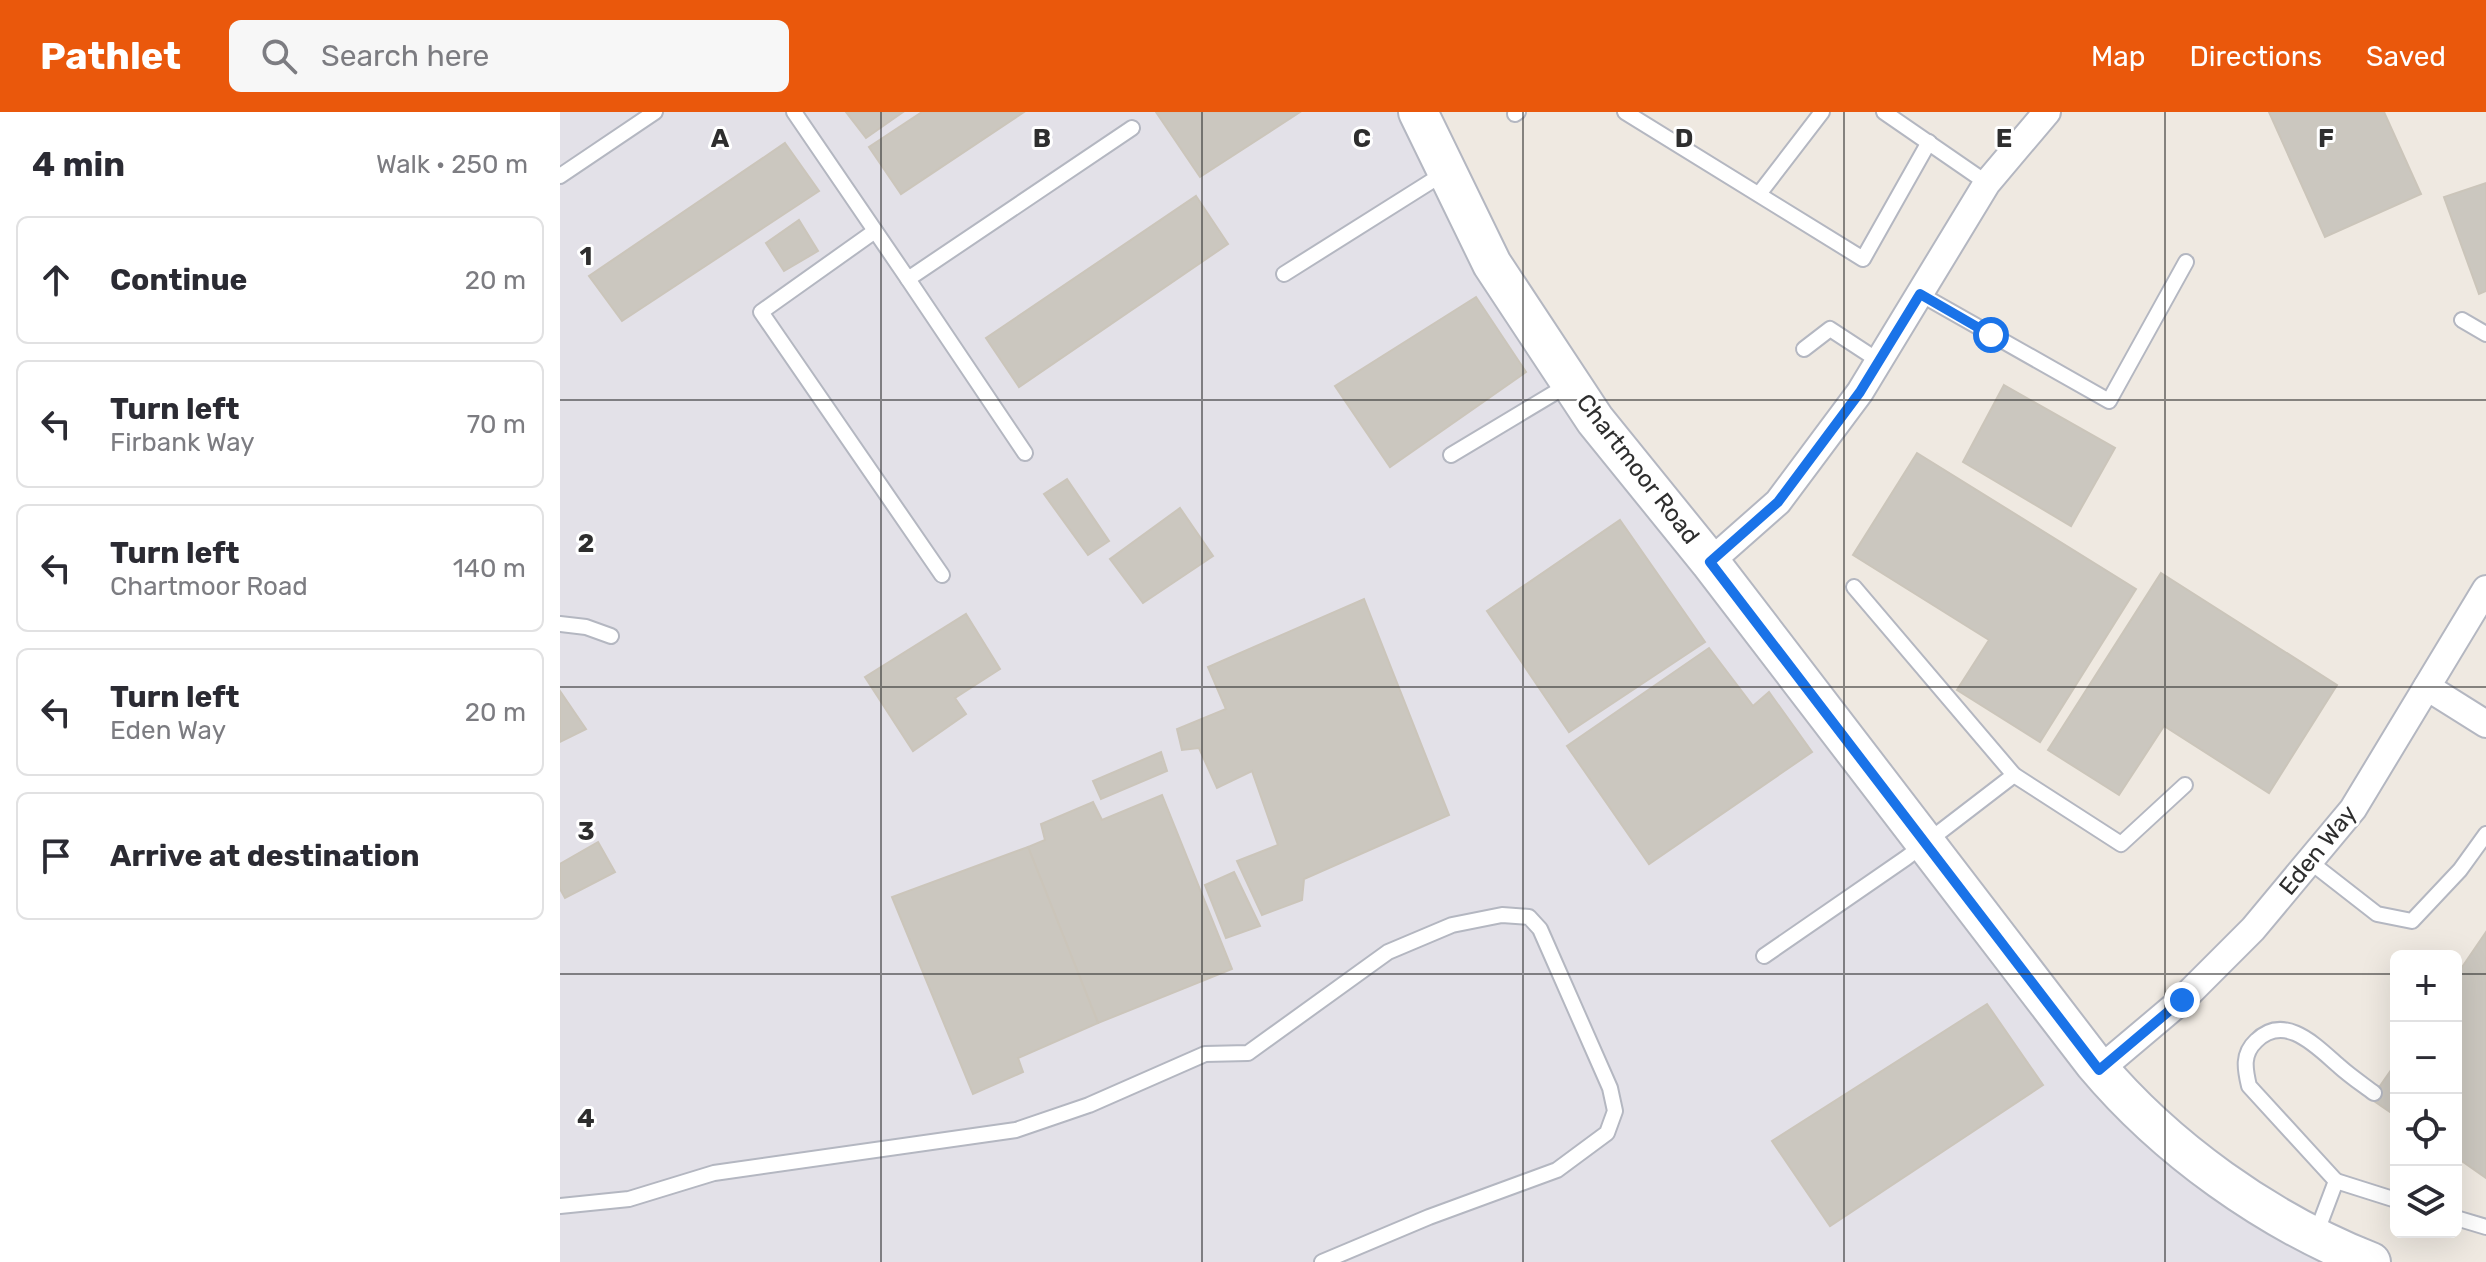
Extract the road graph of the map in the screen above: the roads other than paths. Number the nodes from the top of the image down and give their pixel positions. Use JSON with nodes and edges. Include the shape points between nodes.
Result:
{"nodes":[{"id":1,"x":655,"y":112,"type":"edge"},
{"id":2,"x":794,"y":112,"type":"edge"},
{"id":3,"x":1418,"y":112,"type":"edge"},
{"id":4,"x":1625,"y":112,"type":"edge"},
{"id":5,"x":1822,"y":112,"type":"edge"},
{"id":6,"x":1884,"y":112,"type":"edge"},
{"id":7,"x":2047,"y":112,"type":"edge"},
{"id":8,"x":1132,"y":128,"type":"dead end"},
{"id":9,"x":1929,"y":142,"type":"junction"},
{"id":10,"x":1446,"y":172,"type":"junction"},
{"id":11,"x":560,"y":176,"type":"edge"},
{"id":12,"x":1987,"y":183,"type":"junction"},
{"id":13,"x":1759,"y":194,"type":"junction"},
{"id":14,"x":875,"y":231,"type":"junction"},
{"id":15,"x":2186,"y":262,"type":"dead end"},
{"id":16,"x":1284,"y":274,"type":"dead end"},
{"id":17,"x":908,"y":279,"type":"junction"},
{"id":18,"x":1920,"y":294,"type":"junction"},
{"id":19,"x":2462,"y":320,"type":"dead end"},
{"id":20,"x":2486,"y":334,"type":"edge"},
{"id":21,"x":1804,"y":349,"type":"dead end"},
{"id":22,"x":1879,"y":361,"type":"junction"},
{"id":23,"x":1571,"y":383,"type":"junction"},
{"id":24,"x":1025,"y":453,"type":"dead end"},
{"id":25,"x":1451,"y":455,"type":"dead end"},
{"id":26,"x":1710,"y":562,"type":"junction"},
{"id":27,"x":942,"y":575,"type":"dead end"},
{"id":28,"x":1854,"y":587,"type":"dead end"},
{"id":29,"x":2486,"y":589,"type":"edge"},
{"id":30,"x":560,"y":624,"type":"edge"},
{"id":31,"x":611,"y":636,"type":"dead end"},
{"id":32,"x":2427,"y":687,"type":"junction"},
{"id":33,"x":2486,"y":724,"type":"edge"},
{"id":34,"x":2014,"y":775,"type":"junction"},
{"id":35,"x":2185,"y":785,"type":"dead end"},
{"id":36,"x":2486,"y":834,"type":"edge"},
{"id":37,"x":1925,"y":843,"type":"junction"},
{"id":38,"x":2309,"y":861,"type":"junction"},
{"id":39,"x":1764,"y":956,"type":"dead end"},
{"id":40,"x":2099,"y":1070,"type":"junction"},
{"id":41,"x":2374,"y":1093,"type":"dead end"},
{"id":42,"x":2336,"y":1181,"type":"junction"},
{"id":43,"x":2390,"y":1198,"type":"edge"},
{"id":44,"x":560,"y":1206,"type":"edge"},
{"id":45,"x":2462,"y":1220,"type":"edge"},
{"id":46,"x":2486,"y":1227,"type":"edge"},
{"id":47,"x":2315,"y":1238,"type":"junction"},
{"id":48,"x":1322,"y":1262,"type":"edge"},
{"id":49,"x":2371,"y":1262,"type":"edge"}],
"edges":[{"from":1,"to":11,"type":"lane"},
{"from":2,"to":14,"type":"lane"},
{"from":3,"to":10,"type":"street","name":"Chartmoor Road"},
{"from":4,"to":13,"type":"lane"},
{"from":5,"to":13,"type":"lane"},
{"from":6,"to":9,"type":"lane"},
{"from":7,"to":12,"type":"street"},
{"from":8,"to":17,"type":"lane"},
{"from":9,"to":12,"type":"lane"},
{"from":9,"to":13,"type":"lane","via":[[1863,259]]},
{"from":10,"to":16,"type":"lane"},
{"from":10,"to":23,"type":"street","name":"Chartmoor Road","via":[[1492,264]]},
{"from":12,"to":18,"type":"street"},
{"from":14,"to":17,"type":"lane"},
{"from":14,"to":27,"type":"lane","via":[[761,312]]},
{"from":15,"to":18,"type":"lane","via":[[2109,401]]},
{"from":17,"to":24,"type":"lane"},
{"from":18,"to":22,"type":"street"},
{"from":19,"to":20,"type":"lane"},
{"from":21,"to":22,"type":"lane","via":[[1830,329]]},
{"from":22,"to":26,"type":"street","via":[[1778,502]]},
{"from":23,"to":25,"type":"lane"},
{"from":23,"to":26,"type":"street","name":"Chartmoor Road"},
{"from":26,"to":37,"type":"street","name":"Chartmoor Road"},
{"from":28,"to":34,"type":"lane"},
{"from":29,"to":32,"type":"street","name":"Eden Way"},
{"from":30,"to":31,"type":"lane"},
{"from":32,"to":33,"type":"street"},
{"from":32,"to":38,"type":"street","name":"Eden Way","via":[[2353,809]]},
{"from":34,"to":35,"type":"lane","via":[[2121,844]]},
{"from":34,"to":37,"type":"lane"},
{"from":36,"to":38,"type":"lane","via":[[2412,921],[2377,914]]},
{"from":37,"to":39,"type":"lane"},
{"from":37,"to":40,"type":"street","name":"Chartmoor Road"},
{"from":38,"to":40,"type":"street","name":"Eden Way","via":[[2253,929],[2182,1000]]},
{"from":40,"to":47,"type":"street","name":"Chartmoor Road","via":[[2209,1171]]},
{"from":41,"to":42,"type":"lane","via":[[2296,1032],[2263,1034],[2248,1048],[2249,1086]]},
{"from":42,"to":43,"type":"lane"},
{"from":42,"to":47,"type":"lane"},
{"from":44,"to":48,"type":"lane","via":[[629,1199],[714,1173],[1016,1130],[1089,1105],[1205,1054],[1248,1053],[1388,952],[1452,925],[1502,915],[1529,917],[1540,929],[1610,1088],[1615,1111],[1607,1133],[1557,1170]]},
{"from":45,"to":46,"type":"lane"},
{"from":47,"to":49,"type":"street","name":"Chartmoor Road"}]}
